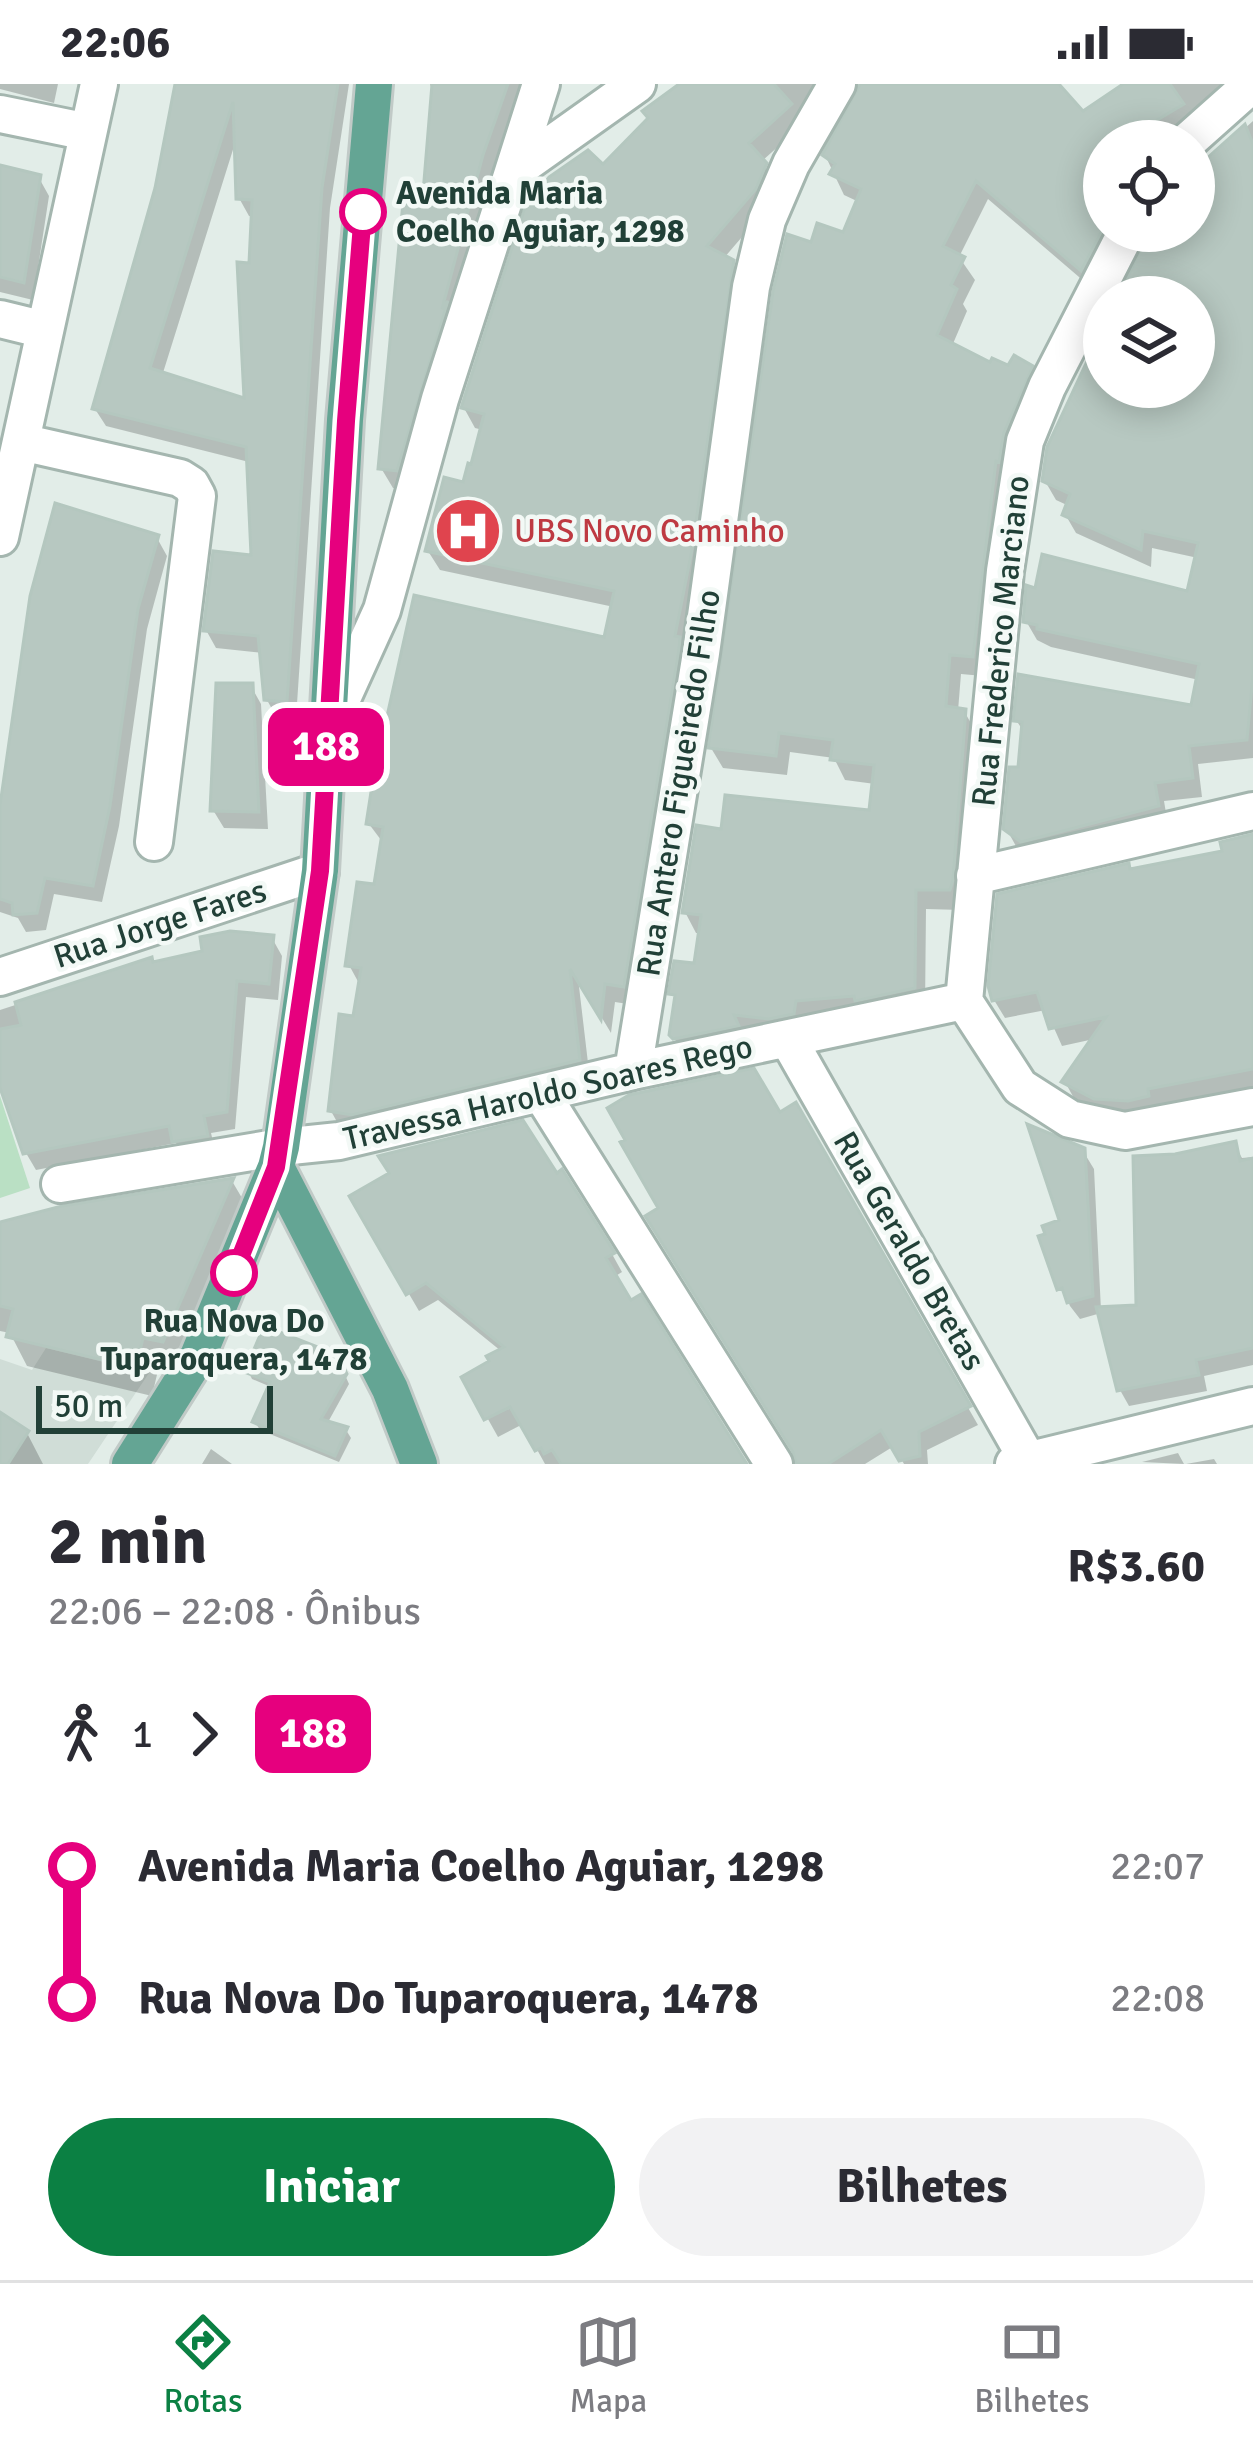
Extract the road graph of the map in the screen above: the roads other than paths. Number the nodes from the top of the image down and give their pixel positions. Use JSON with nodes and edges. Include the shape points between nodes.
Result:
{"nodes":[{"id":1,"x":99,"y":84,"type":"edge"},
{"id":2,"x":374,"y":84,"type":"edge"},
{"id":3,"x":541,"y":84,"type":"edge"},
{"id":4,"x":637,"y":84,"type":"edge"},
{"id":5,"x":837,"y":84,"type":"edge"},
{"id":6,"x":1245,"y":88,"type":"edge"},
{"id":7,"x":0,"y":114,"type":"edge"},
{"id":8,"x":1211,"y":120,"type":"edge"},
{"id":9,"x":88,"y":132,"type":"junction"},
{"id":10,"x":513,"y":172,"type":"junction"},
{"id":11,"x":1116,"y":252,"type":"edge"},
{"id":12,"x":0,"y":319,"type":"edge"},
{"id":13,"x":45,"y":329,"type":"junction"},
{"id":14,"x":20,"y":442,"type":"junction"},
{"id":15,"x":1,"y":527,"type":"edge"},
{"id":16,"x":327,"y":730,"type":"junction"},
{"id":17,"x":1253,"y":812,"type":"edge"},
{"id":18,"x":154,"y":842,"type":"dead end"},
{"id":19,"x":320,"y":871,"type":"junction"},
{"id":20,"x":975,"y":876,"type":"junction"},
{"id":21,"x":0,"y":977,"type":"edge"},
{"id":22,"x":964,"y":1001,"type":"junction"},
{"id":23,"x":788,"y":1039,"type":"junction"},
{"id":24,"x":633,"y":1071,"type":"junction"},
{"id":25,"x":541,"y":1094,"type":"junction"},
{"id":26,"x":1253,"y":1107,"type":"edge"},
{"id":27,"x":278,"y":1157,"type":"junction"},
{"id":28,"x":60,"y":1184,"type":"dead end"},
{"id":29,"x":312,"y":1242,"type":"junction"},
{"id":30,"x":243,"y":1247,"type":"junction"},
{"id":31,"x":1253,"y":1406,"type":"edge"},
{"id":32,"x":1024,"y":1463,"type":"edge"},
{"id":33,"x":130,"y":1464,"type":"edge"},
{"id":34,"x":419,"y":1464,"type":"edge"},
{"id":35,"x":774,"y":1464,"type":"edge"}],
"edges":[{"from":1,"to":9,"type":"street"},
{"from":2,"to":16,"type":"main road"},
{"from":3,"to":10,"type":"street"},
{"from":4,"to":10,"type":"street"},
{"from":5,"to":24,"type":"street","name":"Rua Antero Figueiredo Filho","via":[[783,182],[751,287]]},
{"from":6,"to":8,"type":"street"},
{"from":7,"to":9,"type":"street"},
{"from":9,"to":13,"type":"street"},
{"from":10,"to":16,"type":"street","via":[[382,610]]},
{"from":11,"to":20,"type":"street","name":"Rua Frederico Marciano","via":[[1025,441]]},
{"from":12,"to":13,"type":"street"},
{"from":13,"to":14,"type":"street"},
{"from":14,"to":15,"type":"street"},
{"from":14,"to":18,"type":"street","via":[[180,478],[197,496]]},
{"from":16,"to":19,"type":"main road"},
{"from":17,"to":20,"type":"street"},
{"from":19,"to":21,"type":"street","name":"Rua Jorge Fares"},
{"from":19,"to":27,"type":"main road"},
{"from":20,"to":22,"type":"street","name":"Rua Frederico Marciano"},
{"from":22,"to":23,"type":"street","name":"Travessa Haroldo Soares Rego"},
{"from":22,"to":26,"type":"street","via":[[1020,1087],[1070,1119],[1125,1131]]},
{"from":23,"to":24,"type":"street","name":"Travessa Haroldo Soares Rego"},
{"from":23,"to":32,"type":"street","name":"Rua Geraldo Bretas"},
{"from":24,"to":25,"type":"street","name":"Travessa Haroldo Soares Rego"},
{"from":25,"to":27,"type":"street","name":"Travessa Haroldo Soares Rego"},
{"from":25,"to":35,"type":"street"},
{"from":27,"to":28,"type":"street","name":"Travessa Haroldo Soares Rego"},
{"from":27,"to":29,"type":"main road"},
{"from":27,"to":30,"type":"main road"},
{"from":29,"to":30,"type":"main road"},
{"from":29,"to":34,"type":"main road","via":[[390,1389]]},
{"from":30,"to":33,"type":"main road","via":[[198,1356]]},
{"from":31,"to":32,"type":"street"}]}
